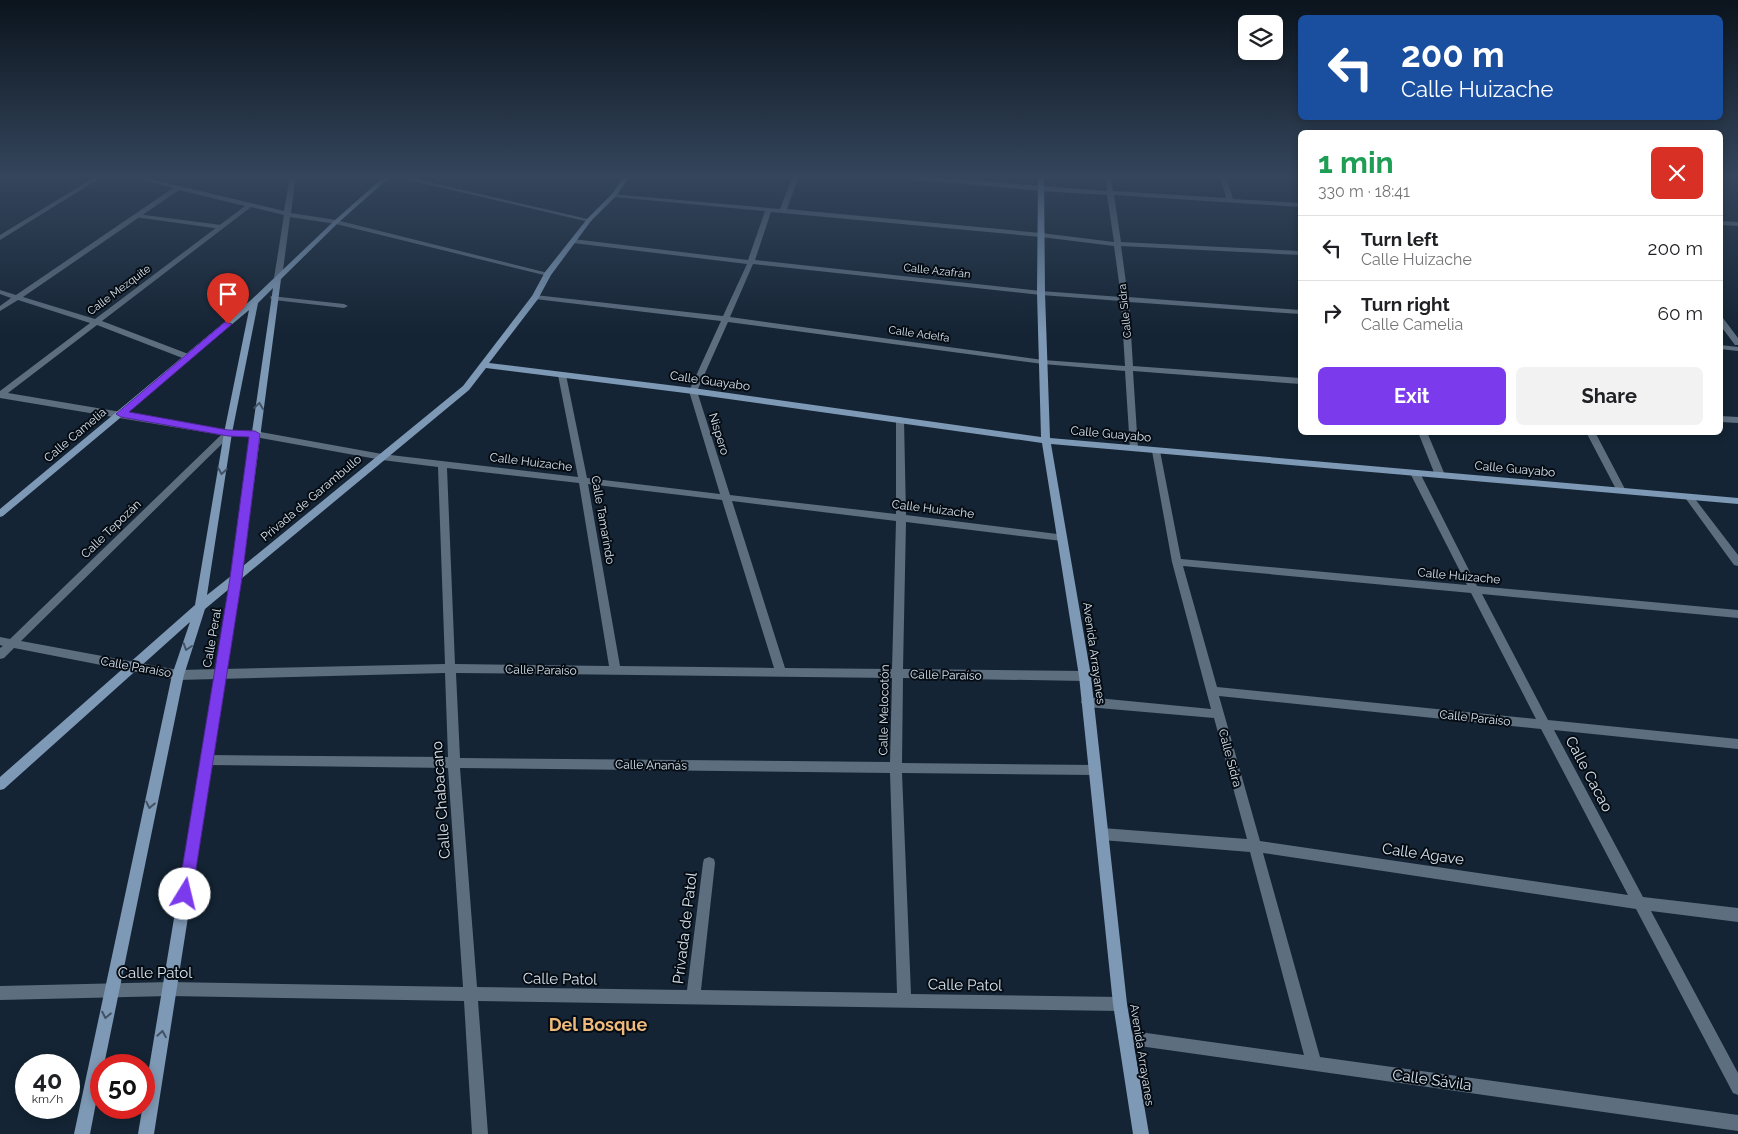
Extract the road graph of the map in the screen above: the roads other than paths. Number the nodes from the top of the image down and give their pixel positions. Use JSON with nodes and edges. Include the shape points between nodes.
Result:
{"nodes":[{"id":1,"x":16,"y":228,"type":"edge"},
{"id":2,"x":119,"y":228,"type":"edge"},
{"id":3,"x":220,"y":228,"type":"edge"},
{"id":4,"x":285,"y":228,"type":"edge"},
{"id":5,"x":330,"y":228,"type":"edge"},
{"id":6,"x":360,"y":228,"type":"edge"},
{"id":7,"x":583,"y":228,"type":"edge"},
{"id":8,"x":763,"y":228,"type":"edge"},
{"id":9,"x":968,"y":228,"type":"edge"},
{"id":10,"x":1041,"y":228,"type":"edge"},
{"id":11,"x":1115,"y":228,"type":"edge"},
{"id":12,"x":1041,"y":235,"type":"junction"},
{"id":13,"x":0,"y":238,"type":"edge"},
{"id":14,"x":573,"y":241,"type":"junction"},
{"id":15,"x":1117,"y":244,"type":"junction"},
{"id":16,"x":1298,"y":254,"type":"edge"},
{"id":17,"x":751,"y":262,"type":"junction"},
{"id":18,"x":548,"y":274,"type":"junction"},
{"id":19,"x":278,"y":278,"type":"junction"},
{"id":20,"x":0,"y":292,"type":"edge"},
{"id":21,"x":1041,"y":293,"type":"junction"},
{"id":22,"x":17,"y":297,"type":"junction"},
{"id":23,"x":535,"y":297,"type":"junction"},
{"id":24,"x":274,"y":298,"type":"junction"},
{"id":25,"x":1126,"y":300,"type":"junction"},
{"id":26,"x":254,"y":302,"type":"junction"},
{"id":27,"x":344,"y":306,"type":"dead end"},
{"id":28,"x":0,"y":309,"type":"edge"},
{"id":29,"x":1298,"y":312,"type":"edge"},
{"id":30,"x":726,"y":319,"type":"junction"},
{"id":31,"x":96,"y":322,"type":"junction"},
{"id":32,"x":1723,"y":324,"type":"edge"},
{"id":33,"x":1738,"y":343,"type":"edge"},
{"id":34,"x":1723,"y":347,"type":"edge"},
{"id":35,"x":1738,"y":349,"type":"edge"},
{"id":36,"x":188,"y":357,"type":"junction"},
{"id":37,"x":1043,"y":362,"type":"junction"},
{"id":38,"x":485,"y":365,"type":"junction"},
{"id":39,"x":1131,"y":370,"type":"junction"},
{"id":40,"x":562,"y":375,"type":"junction"},
{"id":41,"x":1298,"y":381,"type":"edge"},
{"id":42,"x":693,"y":391,"type":"junction"},
{"id":43,"x":0,"y":394,"type":"edge"},
{"id":44,"x":121,"y":414,"type":"junction"},
{"id":45,"x":1723,"y":419,"type":"edge"},
{"id":46,"x":900,"y":420,"type":"junction"},
{"id":47,"x":1738,"y":420,"type":"edge"},
{"id":48,"x":228,"y":433,"type":"junction"},
{"id":49,"x":255,"y":434,"type":"junction"},
{"id":50,"x":1423,"y":435,"type":"edge"},
{"id":51,"x":1592,"y":435,"type":"edge"},
{"id":52,"x":1046,"y":441,"type":"junction"},
{"id":53,"x":1134,"y":449,"type":"junction"},
{"id":54,"x":1156,"y":451,"type":"junction"},
{"id":55,"x":382,"y":457,"type":"junction"},
{"id":56,"x":442,"y":464,"type":"junction"},
{"id":57,"x":1415,"y":473,"type":"junction"},
{"id":58,"x":1440,"y":475,"type":"junction"},
{"id":59,"x":583,"y":480,"type":"junction"},
{"id":60,"x":1621,"y":491,"type":"junction"},
{"id":61,"x":725,"y":497,"type":"junction"},
{"id":62,"x":1689,"y":497,"type":"junction"},
{"id":63,"x":1738,"y":501,"type":"edge"},
{"id":64,"x":0,"y":514,"type":"edge"},
{"id":65,"x":901,"y":518,"type":"junction"},
{"id":66,"x":1062,"y":536,"type":"junction"},
{"id":67,"x":1177,"y":562,"type":"junction"},
{"id":68,"x":1738,"y":562,"type":"edge"},
{"id":69,"x":236,"y":578,"type":"junction"},
{"id":70,"x":1473,"y":590,"type":"junction"},
{"id":71,"x":200,"y":607,"type":"junction"},
{"id":72,"x":1738,"y":614,"type":"edge"},
{"id":73,"x":0,"y":641,"type":"edge"},
{"id":74,"x":12,"y":643,"type":"junction"},
{"id":75,"x":0,"y":655,"type":"edge"},
{"id":76,"x":133,"y":667,"type":"junction"},
{"id":77,"x":448,"y":668,"type":"junction"},
{"id":78,"x":615,"y":671,"type":"junction"},
{"id":79,"x":781,"y":673,"type":"junction"},
{"id":80,"x":178,"y":674,"type":"junction"},
{"id":81,"x":219,"y":674,"type":"junction"},
{"id":82,"x":899,"y":674,"type":"junction"},
{"id":83,"x":1085,"y":676,"type":"junction"},
{"id":84,"x":1213,"y":691,"type":"junction"},
{"id":85,"x":1087,"y":702,"type":"junction"},
{"id":86,"x":1218,"y":714,"type":"junction"},
{"id":87,"x":1544,"y":725,"type":"junction"},
{"id":88,"x":1738,"y":744,"type":"edge"},
{"id":89,"x":206,"y":760,"type":"junction"},
{"id":90,"x":454,"y":763,"type":"junction"},
{"id":91,"x":896,"y":768,"type":"junction"},
{"id":92,"x":1095,"y":770,"type":"junction"},
{"id":93,"x":0,"y":785,"type":"edge"},
{"id":94,"x":1102,"y":834,"type":"junction"},
{"id":95,"x":1254,"y":846,"type":"junction"},
{"id":96,"x":709,"y":863,"type":"dead end"},
{"id":97,"x":1640,"y":903,"type":"junction"},
{"id":98,"x":1738,"y":916,"type":"edge"},
{"id":99,"x":111,"y":989,"type":"junction"},
{"id":100,"x":170,"y":989,"type":"junction"},
{"id":101,"x":0,"y":993,"type":"edge"},
{"id":102,"x":472,"y":994,"type":"junction"},
{"id":103,"x":693,"y":997,"type":"junction"},
{"id":104,"x":904,"y":1001,"type":"junction"},
{"id":105,"x":1120,"y":1004,"type":"junction"},
{"id":106,"x":1125,"y":1037,"type":"junction"},
{"id":107,"x":1314,"y":1063,"type":"junction"},
{"id":108,"x":1738,"y":1088,"type":"edge"},
{"id":109,"x":1738,"y":1123,"type":"edge"},
{"id":110,"x":82,"y":1134,"type":"edge"},
{"id":111,"x":146,"y":1134,"type":"edge"},
{"id":112,"x":480,"y":1134,"type":"edge"},
{"id":113,"x":1141,"y":1134,"type":"edge"}],
"edges":[{"from":1,"to":13,"type":"street"},
{"from":2,"to":22,"type":"street"},
{"from":3,"to":31,"type":"street","name":"Calle Mezquite"},
{"from":4,"to":19,"type":"street","name":"Calle Peral"},
{"from":5,"to":19,"type":"main road","name":"Calle Camelia"},
{"from":6,"to":18,"type":"street"},
{"from":7,"to":14,"type":"main road","name":"Privada de Garambullo"},
{"from":8,"to":17,"type":"street"},
{"from":9,"to":12,"type":"street"},
{"from":10,"to":12,"type":"main road","name":"Avenida Arrayanes"},
{"from":11,"to":15,"type":"street","name":"Calle Sidra"},
{"from":12,"to":15,"type":"street"},
{"from":12,"to":21,"type":"main road","name":"Avenida Arrayanes"},
{"from":14,"to":17,"type":"street","name":"Calle Azafrán"},
{"from":14,"to":18,"type":"main road","name":"Privada de Garambullo"},
{"from":15,"to":16,"type":"street"},
{"from":15,"to":25,"type":"street","name":"Calle Sidra"},
{"from":17,"to":21,"type":"street","name":"Calle Azafrán"},
{"from":17,"to":30,"type":"street"},
{"from":18,"to":23,"type":"main road","name":"Privada de Garambullo"},
{"from":19,"to":24,"type":"main road","name":"Calle Peral"},
{"from":19,"to":26,"type":"main road","name":"Calle Camelia"},
{"from":20,"to":22,"type":"street"},
{"from":21,"to":25,"type":"street","name":"Calle Azafrán"},
{"from":21,"to":37,"type":"main road","name":"Avenida Arrayanes"},
{"from":22,"to":28,"type":"street"},
{"from":22,"to":31,"type":"street"},
{"from":23,"to":30,"type":"street","name":"Calle Adelfa"},
{"from":23,"to":38,"type":"main road","name":"Privada de Garambullo"},
{"from":24,"to":27,"type":"street"},
{"from":49,"to":24,"type":"main road","name":"Calle Peral","one_way":true},
{"from":25,"to":29,"type":"street","name":"Calle Azafrán"},
{"from":25,"to":39,"type":"street","name":"Calle Sidra"},
{"from":26,"to":36,"type":"main road","name":"Calle Camelia"},
{"from":26,"to":48,"type":"main road","name":"Calle Peral"},
{"from":30,"to":37,"type":"street","name":"Calle Adelfa"},
{"from":30,"to":42,"type":"street"},
{"from":31,"to":36,"type":"street"},
{"from":31,"to":43,"type":"street","name":"Calle Mezquite"},
{"from":32,"to":33,"type":"street"},
{"from":34,"to":35,"type":"street"},
{"from":36,"to":44,"type":"main road","name":"Calle Camelia"},
{"from":37,"to":39,"type":"street","name":"Calle Adelfa"},
{"from":37,"to":52,"type":"main road","name":"Avenida Arrayanes"},
{"from":38,"to":40,"type":"main road","name":"Calle Guayabo"},
{"from":38,"to":55,"type":"main road","name":"Privada de Garambullo","via":[[466,388]]},
{"from":39,"to":41,"type":"street","name":"Calle Adelfa"},
{"from":39,"to":53,"type":"street","name":"Calle Sidra"},
{"from":40,"to":42,"type":"main road","name":"Calle Guayabo"},
{"from":40,"to":59,"type":"street","name":"Calle Tamarindo"},
{"from":42,"to":46,"type":"main road","name":"Calle Guayabo"},
{"from":42,"to":61,"type":"street","name":"Nispero"},
{"from":43,"to":44,"type":"street","name":"Calle Huizache"},
{"from":44,"to":48,"type":"street","name":"Calle Huizache"},
{"from":44,"to":64,"type":"main road","name":"Calle Camelia"},
{"from":45,"to":47,"type":"street"},
{"from":46,"to":52,"type":"main road","name":"Calle Guayabo"},
{"from":46,"to":65,"type":"street","name":"Calle Melocotón"},
{"from":48,"to":49,"type":"street","name":"Calle Huizache"},
{"from":48,"to":71,"type":"main road","name":"Calle Peral","one_way":true},
{"from":48,"to":74,"type":"street","name":"Calle Tepozán"},
{"from":49,"to":55,"type":"street","name":"Calle Huizache"},
{"from":49,"to":69,"type":"main road","name":"Calle Peral"},
{"from":50,"to":58,"type":"street"},
{"from":51,"to":60,"type":"street"},
{"from":52,"to":53,"type":"main road","name":"Calle Guayabo"},
{"from":52,"to":66,"type":"main road","name":"Avenida Arrayanes"},
{"from":53,"to":54,"type":"main road","name":"Calle Guayabo"},
{"from":54,"to":57,"type":"main road","name":"Calle Guayabo"},
{"from":54,"to":67,"type":"street","name":"Calle Sidra"},
{"from":55,"to":56,"type":"street","name":"Calle Huizache"},
{"from":55,"to":69,"type":"main road","name":"Privada de Garambullo"},
{"from":56,"to":59,"type":"street","name":"Calle Huizache"},
{"from":56,"to":77,"type":"street","name":"Calle Chabacano"},
{"from":57,"to":58,"type":"main road","name":"Calle Guayabo"},
{"from":57,"to":70,"type":"street","name":"Calle Cacao"},
{"from":58,"to":60,"type":"main road","name":"Calle Guayabo"},
{"from":59,"to":61,"type":"street","name":"Calle Huizache"},
{"from":59,"to":78,"type":"street","name":"Calle Tamarindo"},
{"from":60,"to":62,"type":"main road","name":"Calle Guayabo"},
{"from":61,"to":65,"type":"street","name":"Calle Huizache"},
{"from":61,"to":79,"type":"street","name":"Nispero"},
{"from":62,"to":63,"type":"main road","name":"Calle Guayabo"},
{"from":62,"to":68,"type":"street"},
{"from":65,"to":66,"type":"street","name":"Calle Huizache"},
{"from":65,"to":82,"type":"street","name":"Calle Melocotón"},
{"from":66,"to":83,"type":"main road","name":"Avenida Arrayanes"},
{"from":67,"to":70,"type":"street","name":"Calle Huizache"},
{"from":67,"to":84,"type":"street","name":"Calle Sidra"},
{"from":69,"to":71,"type":"main road","name":"Privada de Garambullo"},
{"from":69,"to":81,"type":"main road","name":"Calle Peral"},
{"from":70,"to":72,"type":"street","name":"Calle Huizache"},
{"from":70,"to":87,"type":"street","name":"Calle Cacao"},
{"from":71,"to":76,"type":"main road","name":"Privada de Garambullo"},
{"from":71,"to":80,"type":"main road","name":"Calle Peral","one_way":true},
{"from":73,"to":74,"type":"street","name":"Calle Paraíso"},
{"from":74,"to":75,"type":"street","name":"Calle Tepozán"},
{"from":74,"to":76,"type":"street","name":"Calle Paraíso"},
{"from":76,"to":80,"type":"street","name":"Calle Paraíso"},
{"from":76,"to":93,"type":"main road","name":"Privada de Garambullo"},
{"from":77,"to":78,"type":"street","name":"Calle Paraíso"},
{"from":77,"to":81,"type":"street","name":"Calle Paraíso"},
{"from":77,"to":90,"type":"street","name":"Calle Chabacano"},
{"from":78,"to":79,"type":"street","name":"Calle Paraíso"},
{"from":79,"to":82,"type":"street","name":"Calle Paraíso"},
{"from":80,"to":81,"type":"street","name":"Calle Paraíso"},
{"from":80,"to":99,"type":"main road","name":"Calle Peral","one_way":true},
{"from":81,"to":89,"type":"main road","name":"Calle Peral"},
{"from":82,"to":83,"type":"street","name":"Calle Paraíso"},
{"from":82,"to":91,"type":"street","name":"Calle Melocotón"},
{"from":83,"to":85,"type":"main road","name":"Avenida Arrayanes"},
{"from":84,"to":86,"type":"street","name":"Calle Sidra"},
{"from":84,"to":87,"type":"street","name":"Calle Paraíso"},
{"from":85,"to":86,"type":"street"},
{"from":85,"to":92,"type":"main road","name":"Avenida Arrayanes"},
{"from":86,"to":95,"type":"street","name":"Calle Sidra"},
{"from":87,"to":88,"type":"street","name":"Calle Paraíso"},
{"from":87,"to":97,"type":"street","name":"Calle Cacao"},
{"from":89,"to":90,"type":"street","name":"Calle Ananás"},
{"from":89,"to":100,"type":"main road","name":"Calle Peral"},
{"from":90,"to":91,"type":"street","name":"Calle Ananás"},
{"from":90,"to":102,"type":"street","name":"Calle Chabacano"},
{"from":91,"to":92,"type":"street","name":"Calle Ananás"},
{"from":91,"to":104,"type":"street","name":"Calle Melocotón"},
{"from":92,"to":94,"type":"main road","name":"Avenida Arrayanes"},
{"from":94,"to":95,"type":"street","name":"Calle Agave"},
{"from":94,"to":105,"type":"main road","name":"Avenida Arrayanes"},
{"from":95,"to":97,"type":"street","name":"Calle Agave"},
{"from":95,"to":107,"type":"street","name":"Calle Sidra"},
{"from":96,"to":103,"type":"street","name":"Privada de Patol"},
{"from":97,"to":98,"type":"street","name":"Calle Agave"},
{"from":97,"to":108,"type":"street","name":"Calle Cacao"},
{"from":99,"to":100,"type":"street","name":"Calle Patol"},
{"from":99,"to":101,"type":"street","name":"Calle Patol"},
{"from":99,"to":110,"type":"main road","name":"Calle Peral","one_way":true},
{"from":100,"to":102,"type":"street","name":"Calle Patol"},
{"from":111,"to":100,"type":"main road","name":"Calle Peral","one_way":true},
{"from":102,"to":103,"type":"street","name":"Calle Patol"},
{"from":102,"to":112,"type":"street","name":"Calle Chabacano"},
{"from":103,"to":104,"type":"street","name":"Calle Patol"},
{"from":104,"to":105,"type":"street","name":"Calle Patol"},
{"from":105,"to":106,"type":"main road","name":"Avenida Arrayanes"},
{"from":106,"to":107,"type":"street","name":"Calle Sávila"},
{"from":106,"to":113,"type":"main road","name":"Avenida Arrayanes"},
{"from":107,"to":109,"type":"street","name":"Calle Sávila"}]}
